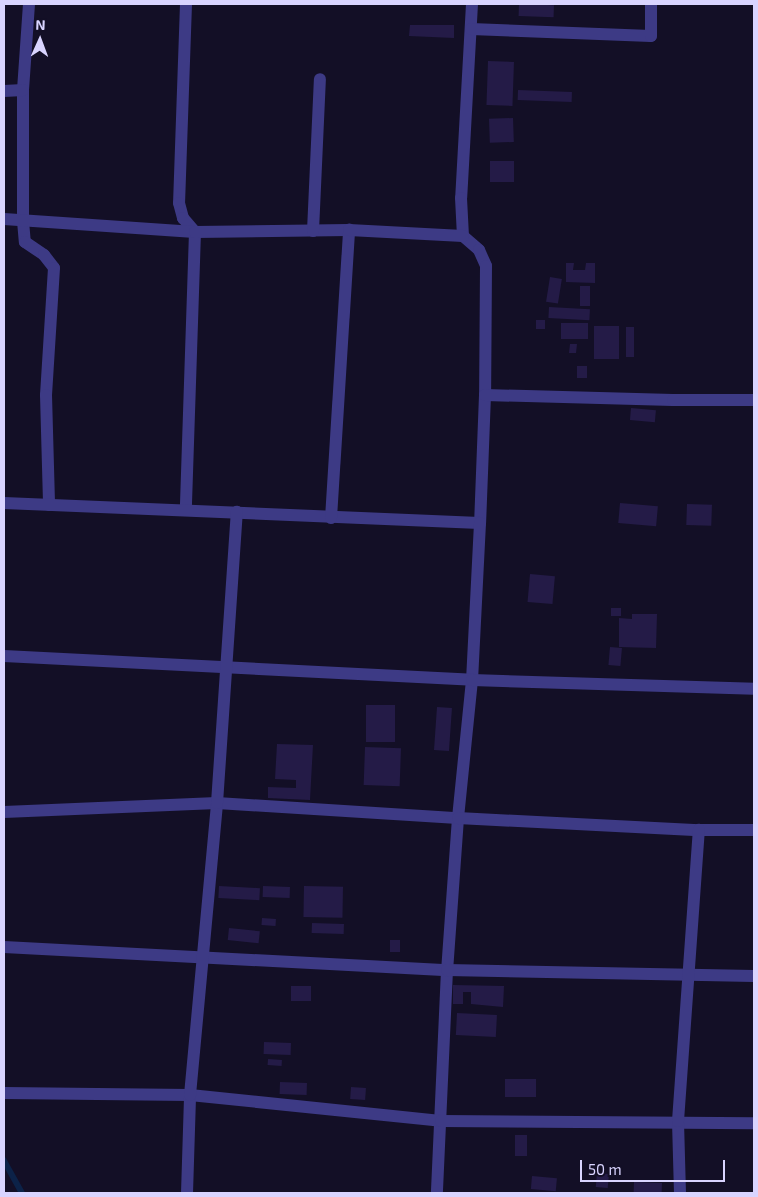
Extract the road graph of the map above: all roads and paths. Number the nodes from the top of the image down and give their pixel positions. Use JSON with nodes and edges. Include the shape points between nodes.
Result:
{"nodes":[{"id":1,"x":29,"y":4,"type":"edge"},
{"id":2,"x":186,"y":4,"type":"edge"},
{"id":3,"x":472,"y":4,"type":"edge"},
{"id":4,"x":651,"y":4,"type":"edge"},
{"id":5,"x":471,"y":29,"type":"junction"},
{"id":6,"x":320,"y":79,"type":"dead end"},
{"id":7,"x":23,"y":90,"type":"junction"},
{"id":8,"x":4,"y":91,"type":"edge"},
{"id":9,"x":4,"y":219,"type":"edge"},
{"id":10,"x":23,"y":221,"type":"junction"},
{"id":11,"x":313,"y":230,"type":"junction"},
{"id":12,"x":349,"y":230,"type":"junction"},
{"id":13,"x":195,"y":232,"type":"junction"},
{"id":14,"x":463,"y":236,"type":"junction"},
{"id":15,"x":486,"y":395,"type":"junction"},
{"id":16,"x":754,"y":400,"type":"edge"},
{"id":17,"x":4,"y":504,"type":"edge"},
{"id":18,"x":49,"y":505,"type":"junction"},
{"id":19,"x":186,"y":510,"type":"junction"},
{"id":20,"x":237,"y":512,"type":"junction"},
{"id":21,"x":331,"y":518,"type":"junction"},
{"id":22,"x":480,"y":523,"type":"junction"},
{"id":23,"x":4,"y":656,"type":"edge"},
{"id":24,"x":225,"y":667,"type":"junction"},
{"id":25,"x":472,"y":680,"type":"junction"},
{"id":26,"x":754,"y":689,"type":"edge"},
{"id":27,"x":217,"y":803,"type":"junction"},
{"id":28,"x":4,"y":812,"type":"edge"},
{"id":29,"x":458,"y":818,"type":"junction"},
{"id":30,"x":699,"y":830,"type":"junction"},
{"id":31,"x":754,"y":830,"type":"edge"},
{"id":32,"x":4,"y":947,"type":"edge"},
{"id":33,"x":202,"y":956,"type":"junction"},
{"id":34,"x":446,"y":970,"type":"junction"},
{"id":35,"x":687,"y":975,"type":"junction"},
{"id":36,"x":754,"y":976,"type":"edge"},
{"id":37,"x":4,"y":1093,"type":"edge"},
{"id":38,"x":190,"y":1095,"type":"junction"},
{"id":39,"x":441,"y":1121,"type":"junction"},
{"id":40,"x":678,"y":1121,"type":"junction"},
{"id":41,"x":754,"y":1123,"type":"edge"},
{"id":42,"x":187,"y":1193,"type":"edge"},
{"id":43,"x":438,"y":1193,"type":"edge"},
{"id":44,"x":680,"y":1193,"type":"edge"}],
"edges":[{"from":1,"to":7,"type":"street"},
{"from":2,"to":13,"type":"street","via":[[180,203],[183,218]]},
{"from":3,"to":5,"type":"street"},
{"from":4,"to":5,"type":"street","via":[[651,36]]},
{"from":5,"to":14,"type":"street","via":[[461,198]]},
{"from":6,"to":11,"type":"street"},
{"from":7,"to":8,"type":"street"},
{"from":7,"to":10,"type":"street"},
{"from":9,"to":10,"type":"street"},
{"from":10,"to":13,"type":"street"},
{"from":10,"to":18,"type":"street","via":[[25,242],[44,255],[54,268],[46,395]]},
{"from":11,"to":12,"type":"street"},
{"from":11,"to":13,"type":"street"},
{"from":12,"to":14,"type":"street"},
{"from":12,"to":21,"type":"street"},
{"from":13,"to":19,"type":"street"},
{"from":14,"to":15,"type":"street","via":[[479,250],[486,266]]},
{"from":15,"to":16,"type":"street"},
{"from":15,"to":22,"type":"street"},
{"from":17,"to":18,"type":"street"},
{"from":18,"to":19,"type":"street"},
{"from":19,"to":20,"type":"street"},
{"from":20,"to":21,"type":"street"},
{"from":20,"to":24,"type":"street"},
{"from":21,"to":22,"type":"street"},
{"from":22,"to":25,"type":"street"},
{"from":23,"to":24,"type":"street"},
{"from":24,"to":25,"type":"street"},
{"from":24,"to":27,"type":"street"},
{"from":25,"to":26,"type":"street"},
{"from":25,"to":29,"type":"street"},
{"from":27,"to":28,"type":"street"},
{"from":27,"to":29,"type":"street"},
{"from":27,"to":33,"type":"street"},
{"from":29,"to":30,"type":"street"},
{"from":29,"to":34,"type":"street"},
{"from":30,"to":31,"type":"street"},
{"from":30,"to":35,"type":"street"},
{"from":32,"to":33,"type":"street"},
{"from":33,"to":34,"type":"street"},
{"from":33,"to":38,"type":"street"},
{"from":34,"to":35,"type":"street"},
{"from":34,"to":39,"type":"street"},
{"from":35,"to":36,"type":"street"},
{"from":35,"to":40,"type":"street"},
{"from":37,"to":38,"type":"street"},
{"from":38,"to":39,"type":"street"},
{"from":38,"to":42,"type":"street"},
{"from":39,"to":40,"type":"street"},
{"from":39,"to":43,"type":"street"},
{"from":40,"to":41,"type":"street"},
{"from":40,"to":44,"type":"street"}]}
